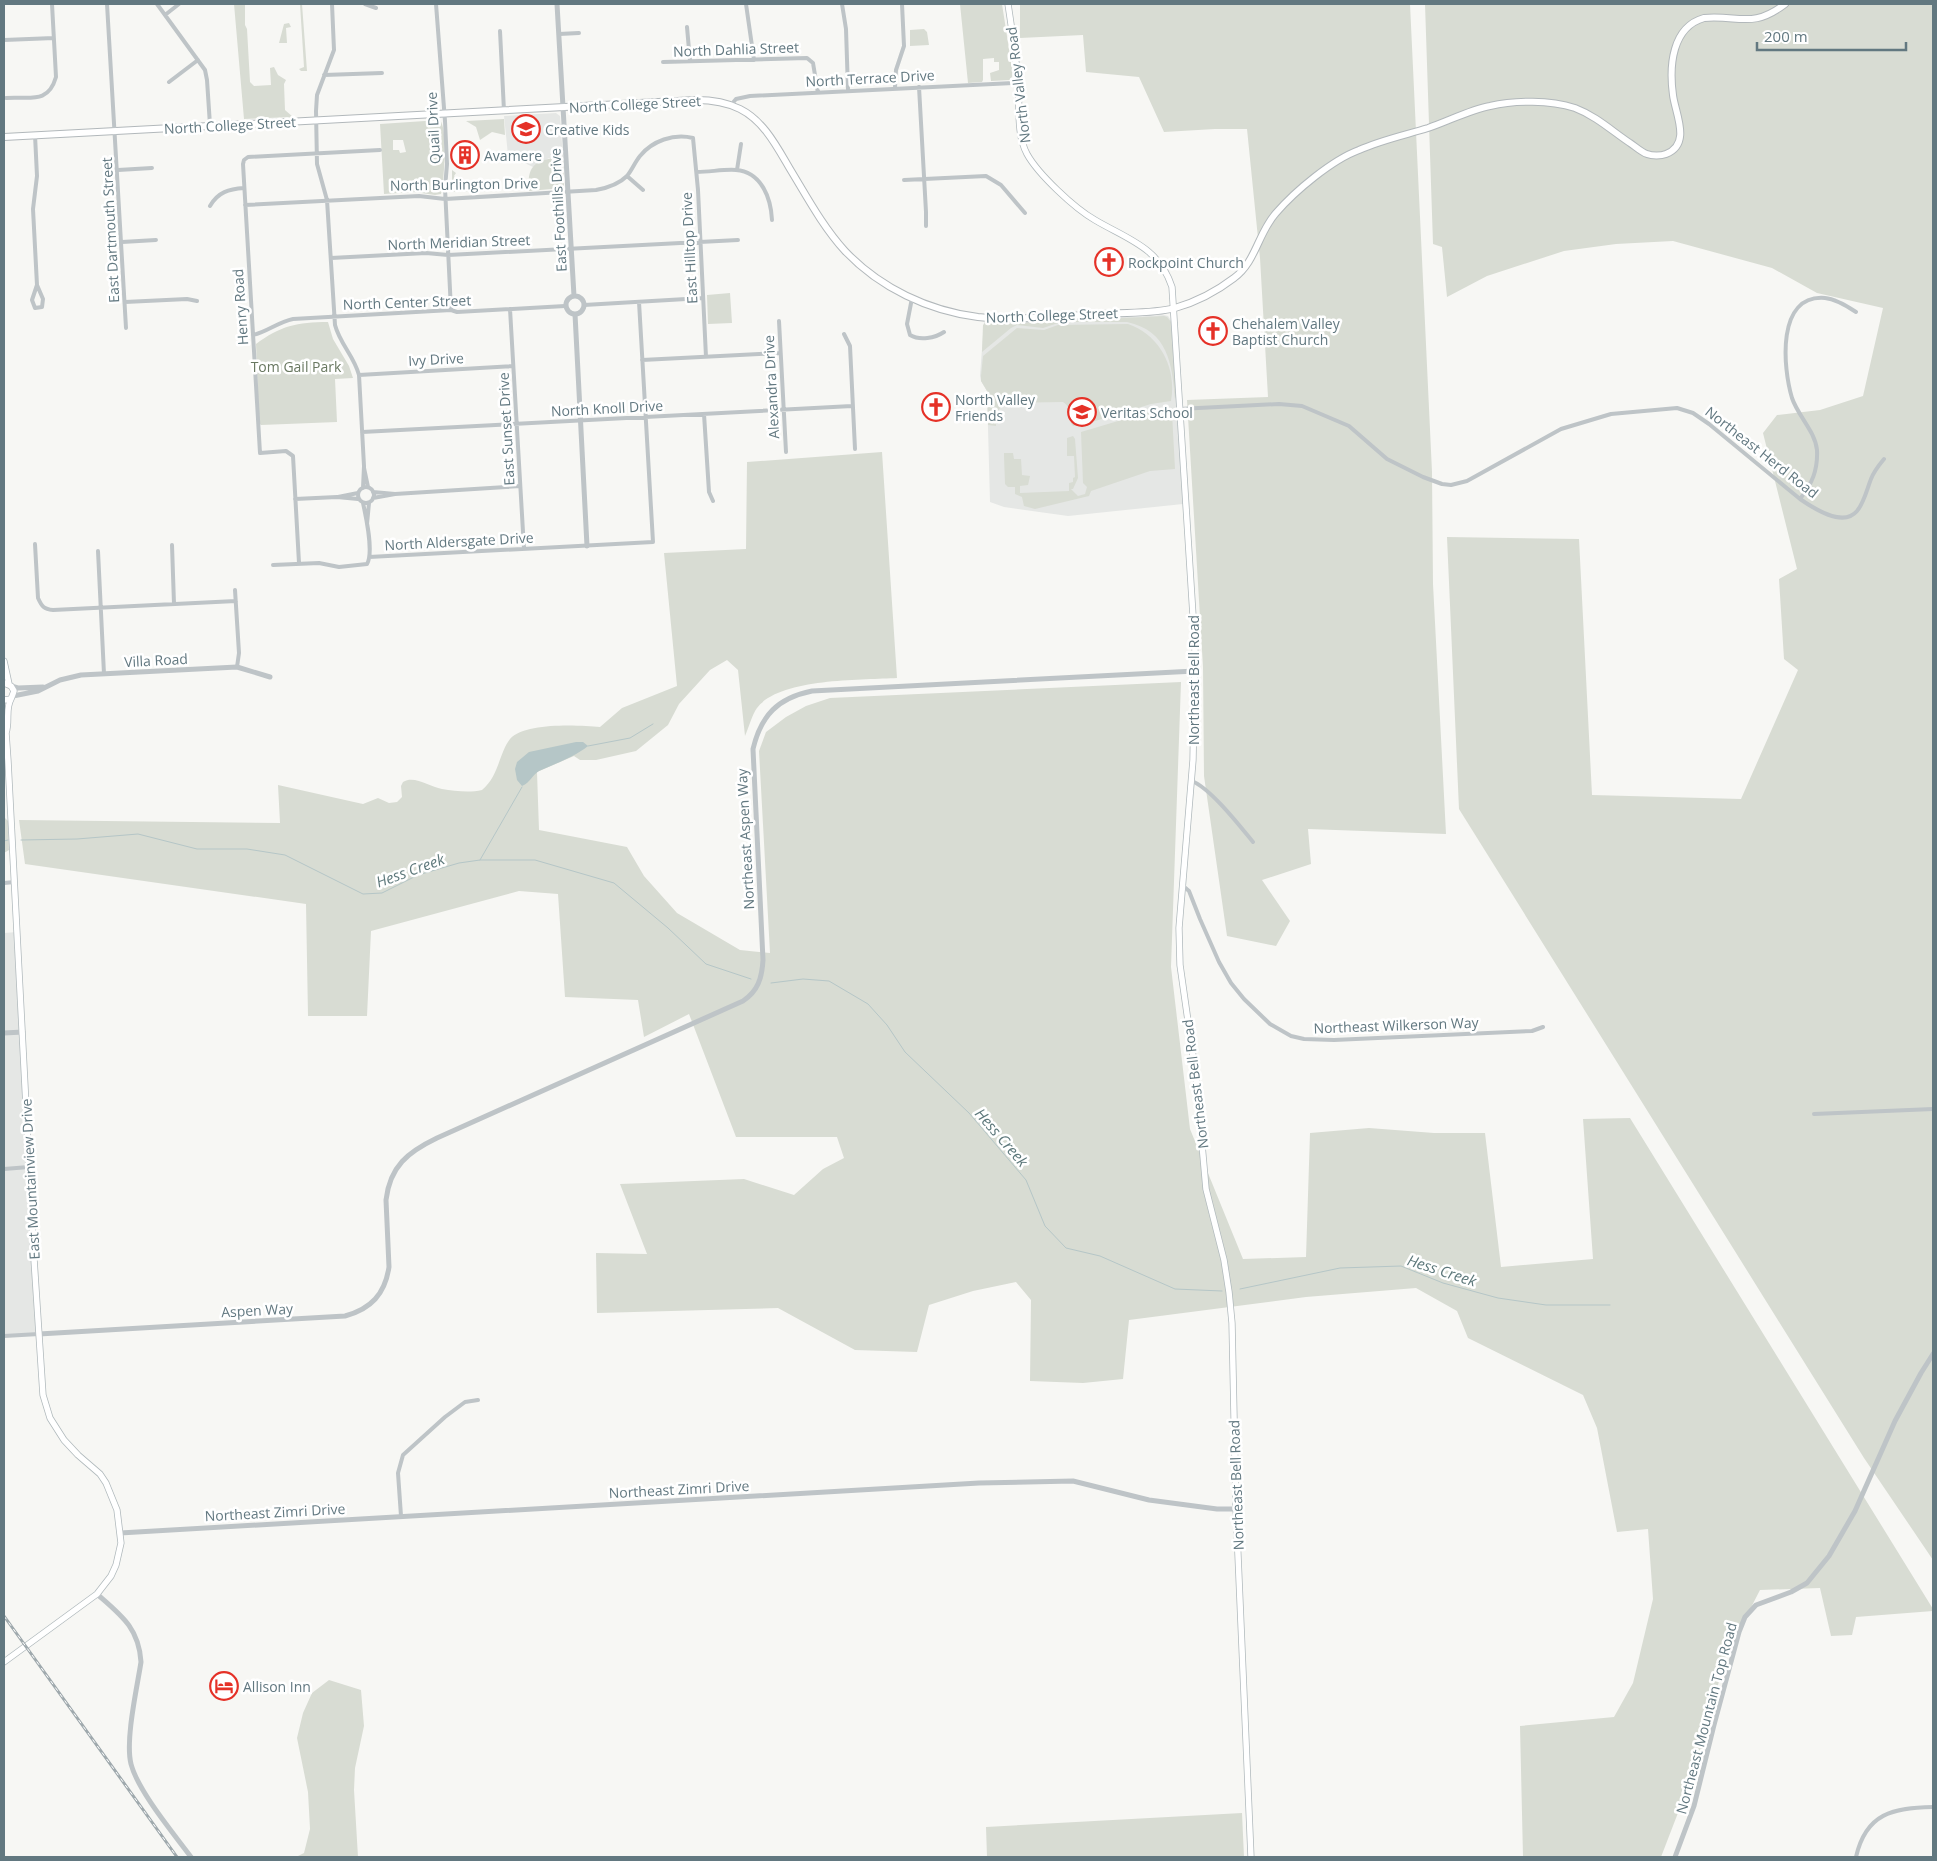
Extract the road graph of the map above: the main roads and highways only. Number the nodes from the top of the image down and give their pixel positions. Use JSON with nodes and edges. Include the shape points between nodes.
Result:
{"nodes":[{"id":1,"x":1008,"y":4,"type":"edge"},
{"id":2,"x":1785,"y":4,"type":"edge"},
{"id":3,"x":4,"y":137,"type":"edge"},
{"id":4,"x":1174,"y":308,"type":"junction"},
{"id":5,"x":4,"y":661,"type":"edge"},
{"id":6,"x":8,"y":684,"type":"edge"},
{"id":7,"x":12,"y":698,"type":"junction"},
{"id":8,"x":4,"y":700,"type":"edge"},
{"id":9,"x":5,"y":730,"type":"edge"},
{"id":10,"x":6,"y":761,"type":"edge"},
{"id":11,"x":4,"y":1662,"type":"edge"},
{"id":12,"x":1251,"y":1857,"type":"edge"}],
"edges":[{"from":1,"to":4,"type":"main road","name":"North Valley Road","via":[[1022,138],[1027,153],[1043,174],[1082,212],[1137,242],[1160,262],[1172,287]]},
{"from":2,"to":4,"type":"main road","name":"North College Street","via":[[1755,20],[1704,18],[1684,29],[1676,45],[1672,70],[1672,95],[1680,134],[1675,148],[1667,154],[1647,154],[1602,122],[1574,108],[1540,103],[1487,106],[1362,148],[1336,161],[1276,212],[1251,260],[1240,273],[1218,289]]},
{"from":3,"to":4,"type":"main road","name":"North College Street","via":[[696,100],[718,102],[750,116],[769,136],[844,250],[872,274],[912,298],[950,312],[994,318]]},
{"from":4,"to":12,"type":"main road","name":"Northeast Bell Road","via":[[1195,671],[1192,781],[1179,941],[1206,1189],[1224,1260],[1232,1323],[1236,1509]]},
{"from":5,"to":6,"type":"main road"},
{"from":6,"to":7,"type":"main road","name":"East Mountainview Drive","via":[[14,691]]},
{"from":7,"to":8,"type":"main road"},
{"from":7,"to":9,"type":"main road","name":"East Mountainview Drive"},
{"from":9,"to":10,"type":"main road","name":"East Mountainview Drive"},
{"from":10,"to":11,"type":"main road","name":"East Mountainview Drive","via":[[43,1395],[50,1418],[70,1448],[106,1483],[117,1510],[120,1543],[116,1565],[97,1594]]}]}
